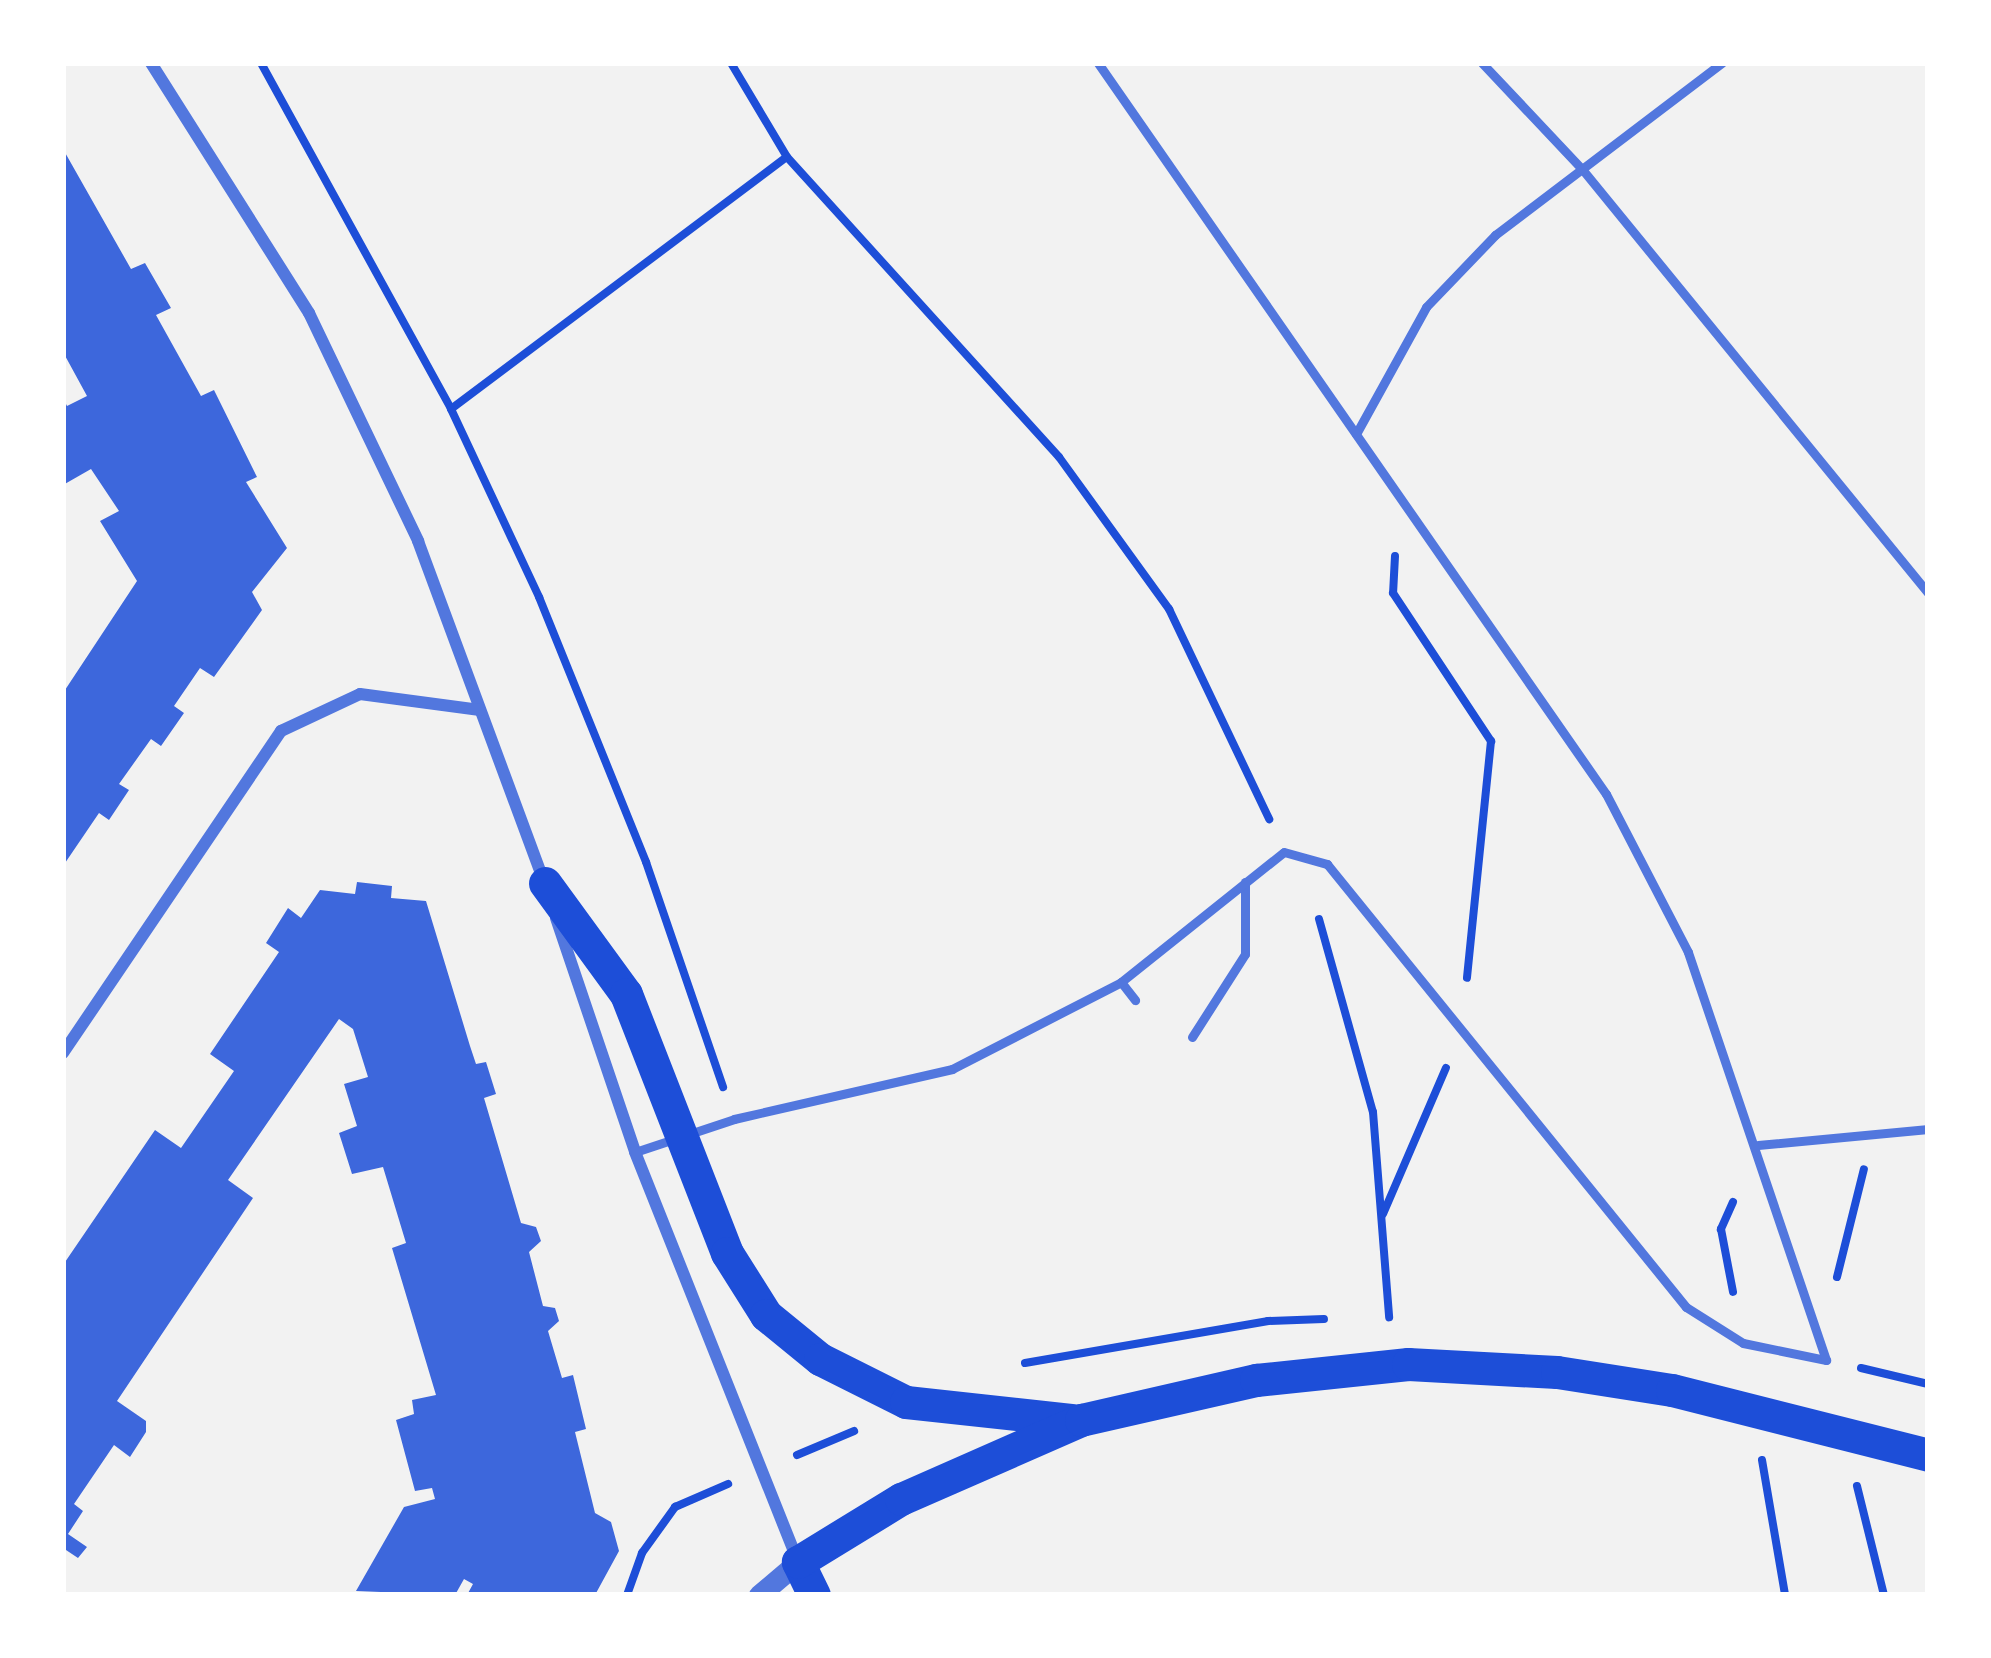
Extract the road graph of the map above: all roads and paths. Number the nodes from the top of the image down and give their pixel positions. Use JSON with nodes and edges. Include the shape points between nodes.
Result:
{"nodes":[{"id":1,"x":151,"y":63,"type":"edge"},
{"id":2,"x":261,"y":63,"type":"edge"},
{"id":3,"x":731,"y":63,"type":"edge"},
{"id":4,"x":1098,"y":63,"type":"edge"},
{"id":5,"x":1482,"y":63,"type":"edge"},
{"id":6,"x":1722,"y":63,"type":"edge"},
{"id":7,"x":787,"y":157,"type":"junction"},
{"id":8,"x":1582,"y":169,"type":"junction"},
{"id":9,"x":452,"y":410,"type":"junction"},
{"id":10,"x":1356,"y":434,"type":"junction"},
{"id":11,"x":1400,"y":489,"type":"junction"},
{"id":12,"x":1928,"y":593,"type":"edge"},
{"id":13,"x":480,"y":710,"type":"junction"},
{"id":14,"x":1284,"y":852,"type":"junction"},
{"id":15,"x":1245,"y":882,"type":"junction"},
{"id":16,"x":545,"y":883,"type":"junction"},
{"id":17,"x":1121,"y":982,"type":"junction"},
{"id":18,"x":1135,"y":1000,"type":"dead end"},
{"id":19,"x":1463,"y":1028,"type":"junction"},
{"id":20,"x":1192,"y":1037,"type":"dead end"},
{"id":21,"x":63,"y":1053,"type":"edge"},
{"id":22,"x":734,"y":1119,"type":"junction"},
{"id":23,"x":1928,"y":1129,"type":"edge"},
{"id":24,"x":678,"y":1136,"type":"junction"},
{"id":25,"x":1758,"y":1144,"type":"junction"},
{"id":26,"x":635,"y":1152,"type":"junction"},
{"id":27,"x":1383,"y":1215,"type":"junction"},
{"id":28,"x":1389,"y":1316,"type":"junction"},
{"id":29,"x":1405,"y":1316,"type":"dead end"},
{"id":30,"x":1369,"y":1317,"type":"dead end"},
{"id":31,"x":1349,"y":1318,"type":"dead end"},
{"id":32,"x":1826,"y":1360,"type":"junction"},
{"id":33,"x":1005,"y":1363,"type":"dead end"},
{"id":34,"x":1928,"y":1384,"type":"edge"},
{"id":35,"x":1081,"y":1420,"type":"junction"},
{"id":36,"x":1928,"y":1455,"type":"edge"},
{"id":37,"x":798,"y":1562,"type":"junction"},
{"id":38,"x":759,"y":1595,"type":"edge"},
{"id":39,"x":814,"y":1595,"type":"edge"}],
"edges":[{"from":1,"to":13,"type":"street","via":[[309,313],[418,541]]},
{"from":2,"to":9,"type":"path"},
{"from":3,"to":7,"type":"path"},
{"from":4,"to":10,"type":"lane"},
{"from":5,"to":8,"type":"lane"},
{"from":6,"to":8,"type":"lane"},
{"from":7,"to":9,"type":"path"},
{"from":7,"to":14,"type":"path","via":[[1059,458],[1155,590]]},
{"from":8,"to":10,"type":"lane","via":[[1495,235],[1426,307]]},
{"from":8,"to":12,"type":"lane"},
{"from":9,"to":22,"type":"path","via":[[637,840]]},
{"from":10,"to":11,"type":"lane"},
{"from":11,"to":19,"type":"path","via":[[1393,592],[1491,741]]},
{"from":11,"to":25,"type":"lane","via":[[1606,794],[1688,952]]},
{"from":13,"to":16,"type":"street"},
{"from":13,"to":21,"type":"street","via":[[360,694],[280,731]]},
{"from":14,"to":15,"type":"lane"},
{"from":14,"to":19,"type":"lane","via":[[1327,865]]},
{"from":14,"to":27,"type":"path","via":[[1330,940],[1373,1112]]},
{"from":15,"to":17,"type":"lane"},
{"from":15,"to":20,"type":"lane","via":[[1245,954]]},
{"from":16,"to":24,"type":"highway","via":[[626,994]]},
{"from":16,"to":26,"type":"street"},
{"from":17,"to":18,"type":"lane"},
{"from":17,"to":22,"type":"lane","via":[[952,1069]]},
{"from":19,"to":27,"type":"path"},
{"from":19,"to":32,"type":"lane","via":[[1686,1307],[1743,1343]]},
{"from":22,"to":24,"type":"lane"},
{"from":23,"to":25,"type":"lane"},
{"from":24,"to":26,"type":"lane"},
{"from":24,"to":35,"type":"highway","via":[[727,1253],[756,1300],[820,1359],[907,1402]]},
{"from":25,"to":32,"type":"lane"},
{"from":26,"to":37,"type":"street"},
{"from":27,"to":28,"type":"path"},
{"from":28,"to":29,"type":"path"},
{"from":28,"to":30,"type":"path"},
{"from":31,"to":33,"type":"path","via":[[1268,1321]]},
{"from":32,"to":34,"type":"path"},
{"from":35,"to":36,"type":"highway","via":[[1256,1380],[1408,1364],[1556,1372],[1672,1390]]},
{"from":35,"to":37,"type":"highway","via":[[901,1499]]},
{"from":37,"to":38,"type":"street"},
{"from":37,"to":39,"type":"highway"}]}
